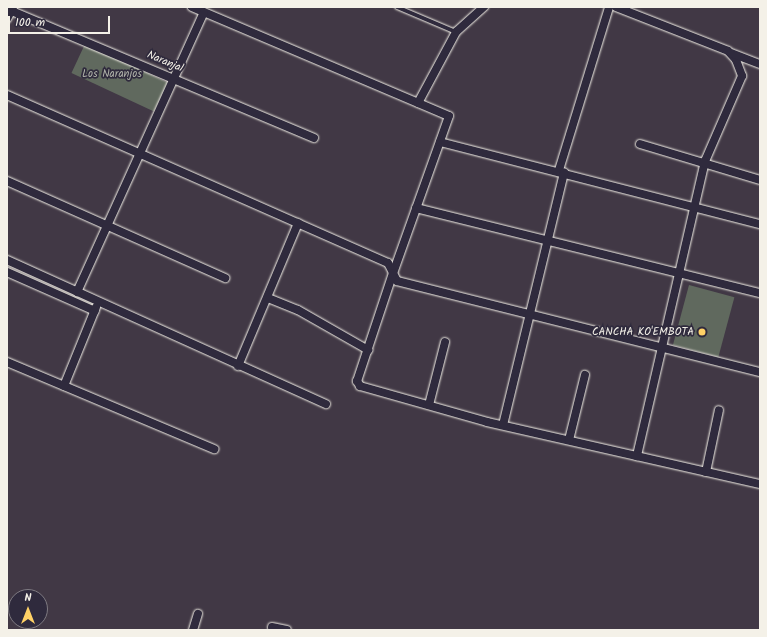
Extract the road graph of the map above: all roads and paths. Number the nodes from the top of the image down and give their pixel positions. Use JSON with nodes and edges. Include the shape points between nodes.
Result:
{"nodes":[{"id":1,"x":192,"y":7,"type":"edge"},
{"id":2,"x":397,"y":7,"type":"edge"},
{"id":3,"x":484,"y":7,"type":"edge"},
{"id":4,"x":609,"y":7,"type":"edge"},
{"id":5,"x":616,"y":7,"type":"edge"},
{"id":6,"x":10,"y":9,"type":"edge"},
{"id":7,"x":204,"y":12,"type":"junction"},
{"id":8,"x":7,"y":19,"type":"edge"},
{"id":9,"x":456,"y":32,"type":"junction"},
{"id":10,"x":729,"y":52,"type":"junction"},
{"id":11,"x":760,"y":64,"type":"edge"},
{"id":12,"x":175,"y":78,"type":"junction"},
{"id":13,"x":7,"y":95,"type":"edge"},
{"id":14,"x":418,"y":103,"type":"junction"},
{"id":15,"x":314,"y":138,"type":"dead end"},
{"id":16,"x":440,"y":142,"type":"junction"},
{"id":17,"x":640,"y":144,"type":"dead end"},
{"id":18,"x":141,"y":152,"type":"junction"},
{"id":19,"x":705,"y":164,"type":"junction"},
{"id":20,"x":561,"y":171,"type":"junction"},
{"id":21,"x":760,"y":180,"type":"edge"},
{"id":22,"x":7,"y":181,"type":"edge"},
{"id":23,"x":695,"y":206,"type":"junction"},
{"id":24,"x":416,"y":208,"type":"junction"},
{"id":25,"x":298,"y":223,"type":"junction"},
{"id":26,"x":760,"y":224,"type":"edge"},
{"id":27,"x":107,"y":225,"type":"junction"},
{"id":28,"x":547,"y":241,"type":"junction"},
{"id":29,"x":7,"y":260,"type":"edge"},
{"id":30,"x":7,"y":272,"type":"edge"},
{"id":31,"x":393,"y":273,"type":"junction"},
{"id":32,"x":680,"y":274,"type":"junction"},
{"id":33,"x":225,"y":278,"type":"dead end"},
{"id":34,"x":77,"y":292,"type":"junction"},
{"id":35,"x":760,"y":293,"type":"edge"},
{"id":36,"x":268,"y":298,"type":"junction"},
{"id":37,"x":98,"y":302,"type":"junction"},
{"id":38,"x":95,"y":311,"type":"junction"},
{"id":39,"x":529,"y":316,"type":"junction"},
{"id":40,"x":445,"y":342,"type":"dead end"},
{"id":41,"x":664,"y":349,"type":"junction"},
{"id":42,"x":368,"y":350,"type":"junction"},
{"id":43,"x":7,"y":362,"type":"edge"},
{"id":44,"x":238,"y":366,"type":"junction"},
{"id":45,"x":760,"y":372,"type":"edge"},
{"id":46,"x":585,"y":374,"type":"dead end"},
{"id":47,"x":64,"y":386,"type":"junction"},
{"id":48,"x":326,"y":404,"type":"dead end"},
{"id":49,"x":429,"y":405,"type":"junction"},
{"id":50,"x":719,"y":410,"type":"dead end"},
{"id":51,"x":503,"y":425,"type":"junction"},
{"id":52,"x":569,"y":440,"type":"junction"},
{"id":53,"x":214,"y":449,"type":"dead end"},
{"id":54,"x":637,"y":456,"type":"junction"},
{"id":55,"x":706,"y":472,"type":"junction"},
{"id":56,"x":760,"y":484,"type":"edge"},
{"id":57,"x":198,"y":614,"type":"dead end"},
{"id":58,"x":272,"y":627,"type":"dead end"},
{"id":59,"x":194,"y":630,"type":"edge"},
{"id":60,"x":287,"y":630,"type":"edge"}],
"edges":[{"from":1,"to":7,"type":"street"},
{"from":2,"to":9,"type":"lane"},
{"from":3,"to":9,"type":"street"},
{"from":4,"to":20,"type":"street"},
{"from":5,"to":10,"type":"street"},
{"from":6,"to":8,"type":"street"},
{"from":6,"to":12,"type":"street","name":"Naranjal"},
{"from":7,"to":12,"type":"street"},
{"from":7,"to":14,"type":"street"},
{"from":9,"to":14,"type":"street"},
{"from":10,"to":11,"type":"street"},
{"from":10,"to":19,"type":"street","via":[[739,64],[742,76]]},
{"from":12,"to":15,"type":"street","name":"Naranjal"},
{"from":12,"to":18,"type":"street"},
{"from":13,"to":18,"type":"street"},
{"from":14,"to":16,"type":"street","via":[[449,116]]},
{"from":16,"to":20,"type":"street"},
{"from":16,"to":24,"type":"street"},
{"from":17,"to":19,"type":"street"},
{"from":18,"to":25,"type":"street"},
{"from":18,"to":27,"type":"street"},
{"from":19,"to":21,"type":"street"},
{"from":19,"to":23,"type":"street"},
{"from":20,"to":23,"type":"street"},
{"from":20,"to":28,"type":"street"},
{"from":22,"to":27,"type":"street"},
{"from":23,"to":26,"type":"street"},
{"from":23,"to":32,"type":"street"},
{"from":24,"to":28,"type":"street"},
{"from":24,"to":31,"type":"street"},
{"from":25,"to":31,"type":"street","via":[[388,263]]},
{"from":25,"to":36,"type":"street"},
{"from":27,"to":33,"type":"street"},
{"from":27,"to":34,"type":"street"},
{"from":28,"to":32,"type":"street"},
{"from":28,"to":39,"type":"street"},
{"from":29,"to":34,"type":"street"},
{"from":30,"to":38,"type":"street"},
{"from":31,"to":39,"type":"street","via":[[397,281]]},
{"from":31,"to":42,"type":"street"},
{"from":32,"to":35,"type":"street"},
{"from":32,"to":41,"type":"street"},
{"from":34,"to":37,"type":"street"},
{"from":36,"to":42,"type":"street","via":[[298,310]]},
{"from":36,"to":44,"type":"street"},
{"from":37,"to":38,"type":"street"},
{"from":37,"to":44,"type":"street"},
{"from":38,"to":47,"type":"street"},
{"from":39,"to":41,"type":"street"},
{"from":39,"to":51,"type":"street"},
{"from":40,"to":49,"type":"street"},
{"from":41,"to":45,"type":"street"},
{"from":41,"to":54,"type":"street"},
{"from":42,"to":49,"type":"street","via":[[357,381],[360,386]]},
{"from":43,"to":47,"type":"street"},
{"from":44,"to":48,"type":"street"},
{"from":46,"to":52,"type":"street"},
{"from":47,"to":53,"type":"street"},
{"from":49,"to":51,"type":"street"},
{"from":50,"to":55,"type":"street"},
{"from":51,"to":52,"type":"street"},
{"from":52,"to":54,"type":"street"},
{"from":54,"to":55,"type":"street"},
{"from":55,"to":56,"type":"street"},
{"from":57,"to":59,"type":"street"},
{"from":58,"to":60,"type":"street"}]}
